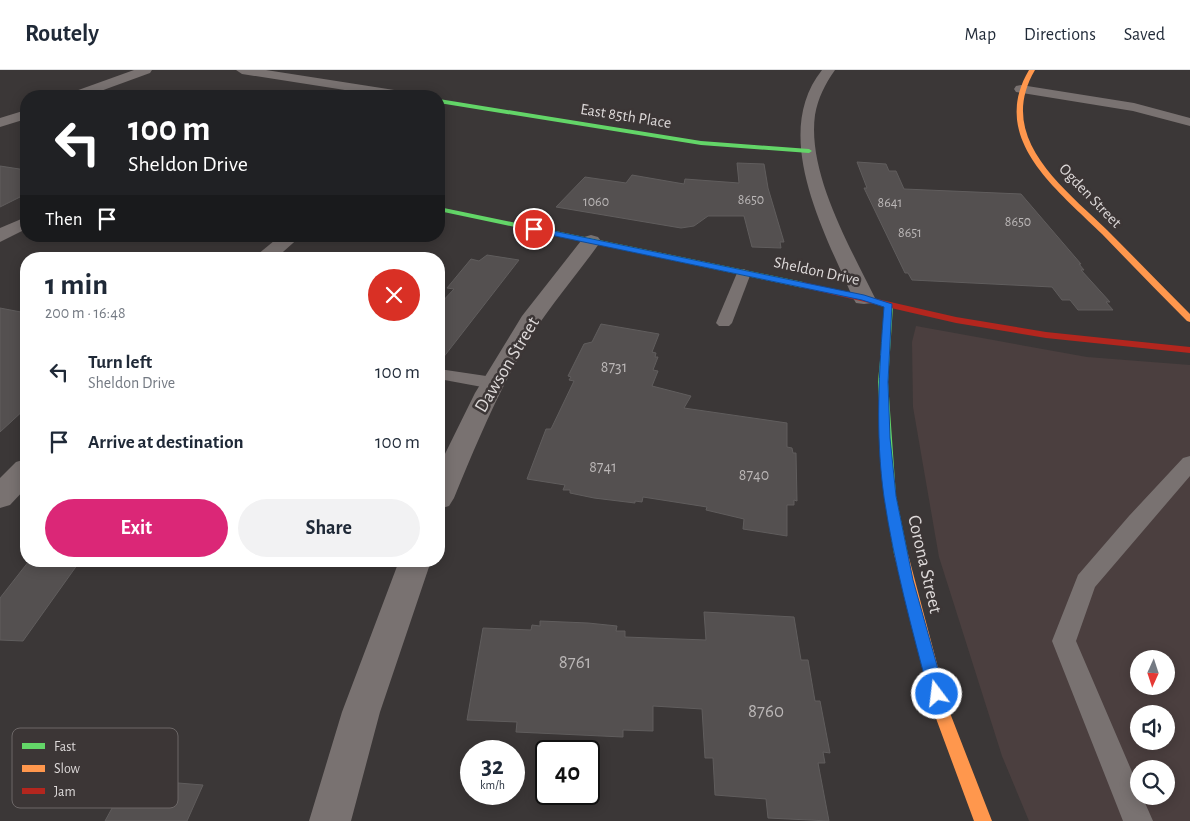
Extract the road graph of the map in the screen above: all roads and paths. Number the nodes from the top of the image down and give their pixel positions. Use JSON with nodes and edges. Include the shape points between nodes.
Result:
{"nodes":[{"id":1,"x":146,"y":70,"type":"edge"},
{"id":2,"x":242,"y":70,"type":"edge"},
{"id":3,"x":829,"y":70,"type":"edge"},
{"id":4,"x":1032,"y":70,"type":"edge"},
{"id":5,"x":1021,"y":89,"type":"junction"},
{"id":6,"x":92,"y":90,"type":"edge"},
{"id":7,"x":369,"y":90,"type":"edge"},
{"id":8,"x":445,"y":102,"type":"edge"},
{"id":9,"x":20,"y":115,"type":"edge"},
{"id":10,"x":4,"y":119,"type":"edge"},
{"id":11,"x":20,"y":121,"type":"edge"},
{"id":12,"x":1190,"y":122,"type":"edge"},
{"id":13,"x":808,"y":150,"type":"junction"},
{"id":14,"x":445,"y":210,"type":"edge"},
{"id":15,"x":20,"y":225,"type":"edge"},
{"id":16,"x":0,"y":236,"type":"edge"},
{"id":17,"x":591,"y":241,"type":"junction"},
{"id":18,"x":284,"y":242,"type":"edge"},
{"id":19,"x":271,"y":252,"type":"edge"},
{"id":20,"x":744,"y":273,"type":"junction"},
{"id":21,"x":864,"y":298,"type":"junction"},
{"id":22,"x":889,"y":306,"type":"junction"},
{"id":23,"x":1190,"y":320,"type":"edge"},
{"id":24,"x":724,"y":323,"type":"dead end"},
{"id":25,"x":1190,"y":350,"type":"edge"},
{"id":26,"x":445,"y":375,"type":"edge"},
{"id":27,"x":493,"y":383,"type":"junction"},
{"id":28,"x":1190,"y":463,"type":"edge"},
{"id":29,"x":20,"y":476,"type":"edge"},
{"id":30,"x":445,"y":484,"type":"edge"},
{"id":31,"x":0,"y":497,"type":"edge"},
{"id":32,"x":413,"y":567,"type":"edge"},
{"id":33,"x":330,"y":821,"type":"edge"},
{"id":34,"x":983,"y":821,"type":"edge"},
{"id":35,"x":1138,"y":821,"type":"edge"}],
"edges":[{"from":1,"to":6,"type":"street"},
{"from":2,"to":7,"type":"street"},
{"from":3,"to":13,"type":"street","via":[[811,102]]},
{"from":4,"to":5,"type":"street","name":"Ogden Street"},
{"from":5,"to":12,"type":"street","via":[[1134,107]]},
{"from":5,"to":23,"type":"street","name":"Ogden Street","via":[[1020,119],[1030,148],[1046,172]]},
{"from":8,"to":13,"type":"street","name":"East 85th Place","via":[[701,143]]},
{"from":9,"to":10,"type":"street"},
{"from":10,"to":11,"type":"street"},
{"from":13,"to":21,"type":"street","via":[[814,176],[842,251]]},
{"from":14,"to":17,"type":"street","name":"Sheldon Drive"},
{"from":15,"to":16,"type":"street"},
{"from":17,"to":20,"type":"street","name":"Sheldon Drive"},
{"from":17,"to":27,"type":"street","name":"Dawson Street","via":[[522,333]]},
{"from":18,"to":19,"type":"street"},
{"from":20,"to":21,"type":"street","name":"Sheldon Drive"},
{"from":20,"to":24,"type":"lane"},
{"from":21,"to":22,"type":"street","name":"Sheldon Drive"},
{"from":22,"to":25,"type":"street","name":"Sheldon Drive","via":[[1046,335]]},
{"from":22,"to":34,"type":"street","name":"Corona Street","via":[[883,382],[890,496],[906,580],[942,714]]},
{"from":26,"to":27,"type":"lane"},
{"from":27,"to":30,"type":"street","name":"Dawson Street"},
{"from":28,"to":35,"type":"lane","via":[[1086,582],[1064,641]]},
{"from":29,"to":31,"type":"street"},
{"from":32,"to":33,"type":"street","via":[[361,712]]}]}
